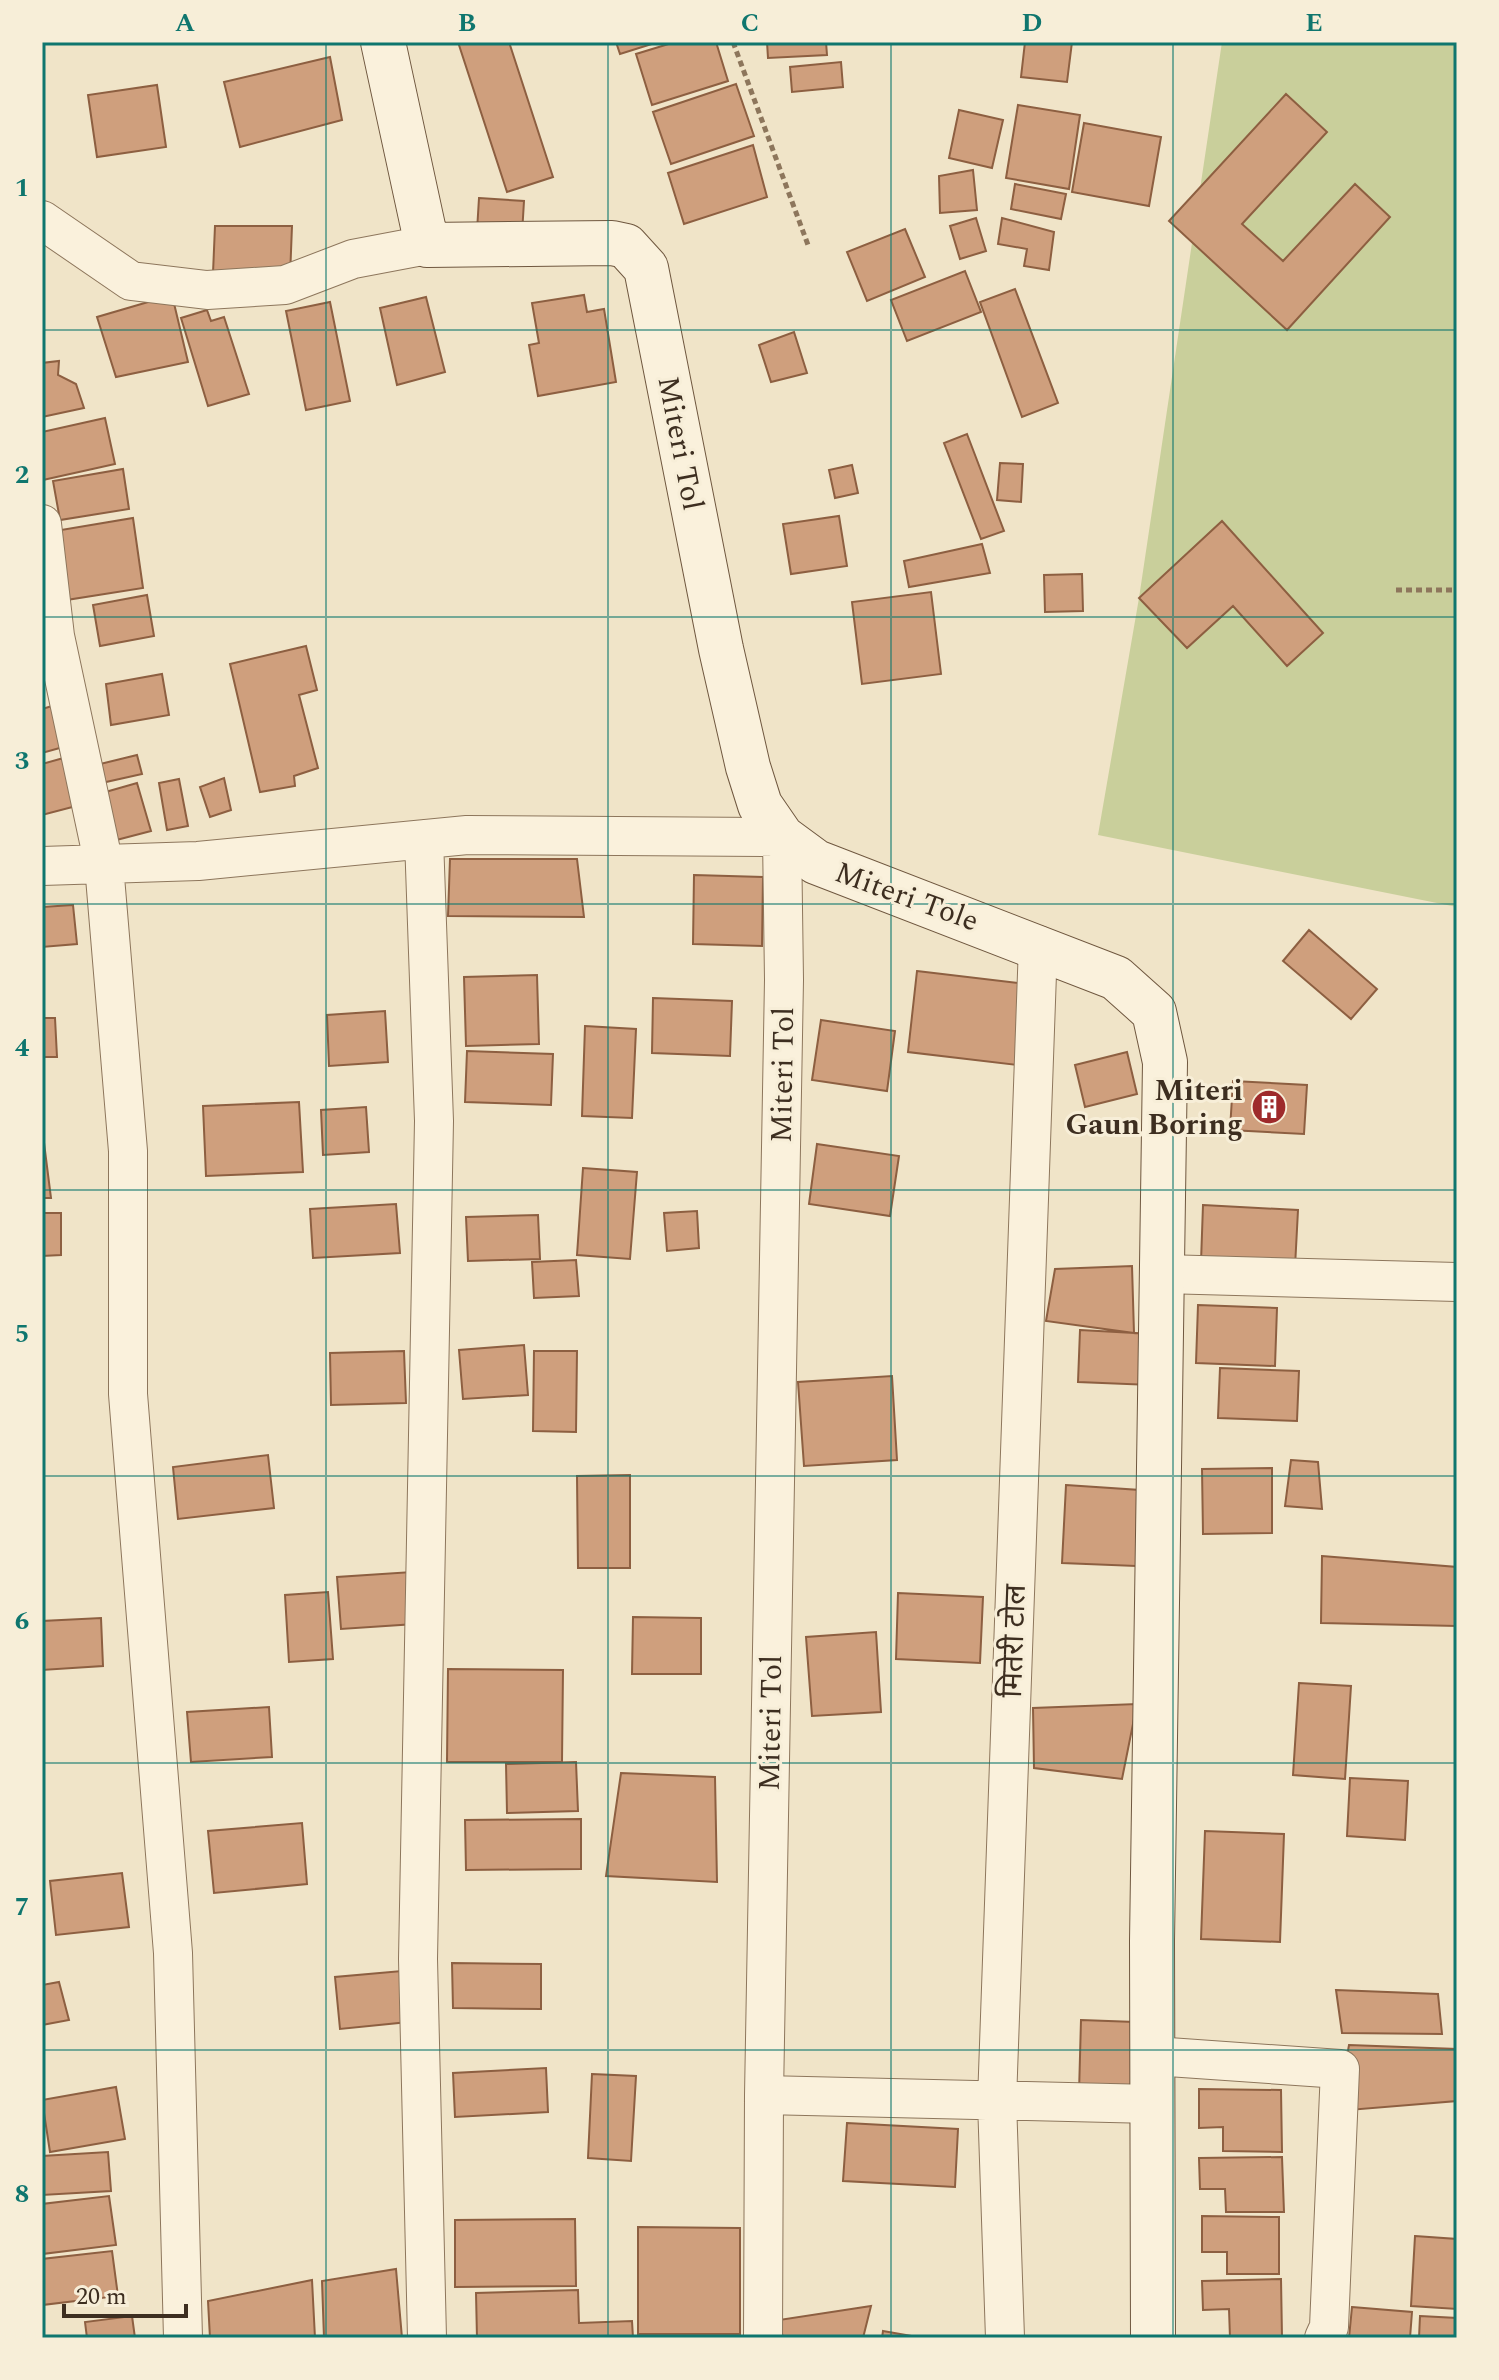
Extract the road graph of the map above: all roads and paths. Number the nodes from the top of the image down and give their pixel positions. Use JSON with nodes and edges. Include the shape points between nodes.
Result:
{"nodes":[{"id":1,"x":383,"y":42,"type":"edge"},
{"id":2,"x":733,"y":42,"type":"edge"},
{"id":3,"x":42,"y":220,"type":"edge"},
{"id":4,"x":427,"y":245,"type":"junction"},
{"id":5,"x":808,"y":245,"type":"dead end"},
{"id":6,"x":42,"y":524,"type":"edge"},
{"id":7,"x":1396,"y":590,"type":"dead end"},
{"id":8,"x":1457,"y":590,"type":"edge"},
{"id":9,"x":782,"y":837,"type":"junction"},
{"id":10,"x":424,"y":839,"type":"junction"},
{"id":11,"x":104,"y":865,"type":"junction"},
{"id":12,"x":42,"y":866,"type":"edge"},
{"id":13,"x":1038,"y":945,"type":"junction"},
{"id":14,"x":1163,"y":1274,"type":"junction"},
{"id":15,"x":1457,"y":1282,"type":"edge"},
{"id":16,"x":1154,"y":2056,"type":"junction"},
{"id":17,"x":764,"y":2095,"type":"junction"},
{"id":18,"x":997,"y":2101,"type":"junction"},
{"id":19,"x":1152,"y":2104,"type":"junction"},
{"id":20,"x":183,"y":2338,"type":"edge"},
{"id":21,"x":427,"y":2338,"type":"edge"},
{"id":22,"x":763,"y":2338,"type":"edge"},
{"id":23,"x":1005,"y":2338,"type":"edge"},
{"id":24,"x":1153,"y":2338,"type":"edge"},
{"id":25,"x":1324,"y":2338,"type":"edge"}],
"edges":[{"from":1,"to":4,"type":"main road"},
{"from":2,"to":5,"type":"path"},
{"from":3,"to":4,"type":"street","via":[[131,281],[207,290],[285,285],[353,259]]},
{"from":4,"to":9,"type":"main road","name":"Miteri Tol","via":[[612,243],[626,246],[646,268],[748,767],[760,805]]},
{"from":6,"to":11,"type":"street","via":[[55,636]]},
{"from":7,"to":8,"type":"path"},
{"from":9,"to":10,"type":"street"},
{"from":9,"to":13,"type":"main road","name":"Miteri Tole","via":[[816,862]]},
{"from":9,"to":17,"type":"street","name":"Miteri Tol","via":[[784,980]]},
{"from":10,"to":11,"type":"street"},
{"from":10,"to":21,"type":"street","via":[[434,1121],[418,1959]]},
{"from":11,"to":12,"type":"street"},
{"from":11,"to":20,"type":"street","via":[[128,1151],[128,1394],[173,1953]]},
{"from":13,"to":14,"type":"main road","name":"Miteri Tole","via":[[1116,978],[1154,1012],[1165,1062]]},
{"from":13,"to":18,"type":"street","name":"मितेरी टोल"},
{"from":14,"to":15,"type":"street"},
{"from":14,"to":16,"type":"main road"},
{"from":16,"to":19,"type":"main road"},
{"from":16,"to":25,"type":"street","via":[[1340,2069],[1329,2327]]},
{"from":17,"to":18,"type":"street"},
{"from":17,"to":22,"type":"street","name":"Miteri Tol"},
{"from":18,"to":19,"type":"street"},
{"from":18,"to":23,"type":"street","name":"मितेरी टोल"},
{"from":19,"to":24,"type":"main road"}]}
